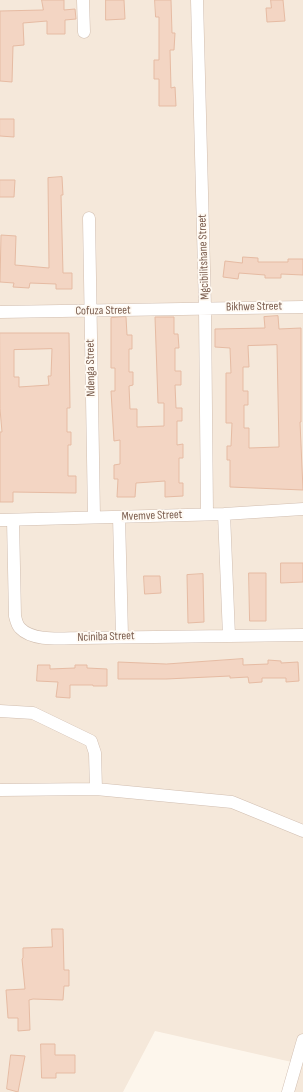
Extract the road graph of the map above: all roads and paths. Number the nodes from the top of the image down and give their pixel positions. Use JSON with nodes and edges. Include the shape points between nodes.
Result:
{"nodes":[{"id":1,"x":83,"y":0,"type":"edge"},
{"id":2,"x":197,"y":0,"type":"edge"},
{"id":3,"x":84,"y":32,"type":"dead end"},
{"id":4,"x":89,"y":218,"type":"dead end"},
{"id":5,"x":303,"y":307,"type":"edge"},
{"id":6,"x":205,"y":308,"type":"junction"},
{"id":7,"x":90,"y":311,"type":"junction"},
{"id":8,"x":0,"y":312,"type":"edge"},
{"id":9,"x":303,"y":510,"type":"edge"},
{"id":10,"x":207,"y":514,"type":"junction"},
{"id":11,"x":224,"y":514,"type":"junction"},
{"id":12,"x":94,"y":517,"type":"junction"},
{"id":13,"x":118,"y":517,"type":"junction"},
{"id":14,"x":0,"y":520,"type":"edge"},
{"id":15,"x":13,"y":520,"type":"junction"},
{"id":16,"x":303,"y":635,"type":"edge"},
{"id":17,"x":122,"y":636,"type":"junction"},
{"id":18,"x":229,"y":636,"type":"junction"},
{"id":19,"x":0,"y":711,"type":"edge"},
{"id":20,"x":96,"y":789,"type":"junction"},
{"id":21,"x":0,"y":790,"type":"edge"},
{"id":22,"x":303,"y":831,"type":"edge"},
{"id":23,"x":303,"y":1040,"type":"edge"},
{"id":24,"x":288,"y":1092,"type":"edge"}],
"edges":[{"from":1,"to":3,"type":"street"},
{"from":2,"to":6,"type":"street","name":"Mgcibilitshane Street"},
{"from":4,"to":7,"type":"street","name":"Ndenga Street"},
{"from":5,"to":6,"type":"street","name":"Bikhwe Street"},
{"from":6,"to":7,"type":"street","name":"Cofuza Street"},
{"from":6,"to":10,"type":"street","name":"Mgcibilitshane Street"},
{"from":7,"to":8,"type":"street","name":"Cofuza Street"},
{"from":7,"to":12,"type":"street","name":"Ndenga Street"},
{"from":9,"to":11,"type":"street","name":"Mvemve Street"},
{"from":10,"to":11,"type":"street","name":"Mvemve Street"},
{"from":10,"to":13,"type":"street","name":"Mvemve Street"},
{"from":11,"to":18,"type":"street"},
{"from":12,"to":13,"type":"street","name":"Mvemve Street"},
{"from":12,"to":15,"type":"street","name":"Mvemve Street"},
{"from":13,"to":17,"type":"street"},
{"from":14,"to":15,"type":"street","name":"Mvemve Street"},
{"from":15,"to":17,"type":"street","name":"Nciniba Street","via":[[14,601],[19,627],[32,635],[46,638]]},
{"from":16,"to":18,"type":"street","name":"Nciniba Street"},
{"from":17,"to":18,"type":"street","name":"Nciniba Street"},
{"from":19,"to":20,"type":"street","via":[[33,712],[91,741],[96,753]]},
{"from":20,"to":21,"type":"street"},
{"from":20,"to":22,"type":"street","via":[[232,802]]},
{"from":23,"to":24,"type":"street"}]}
